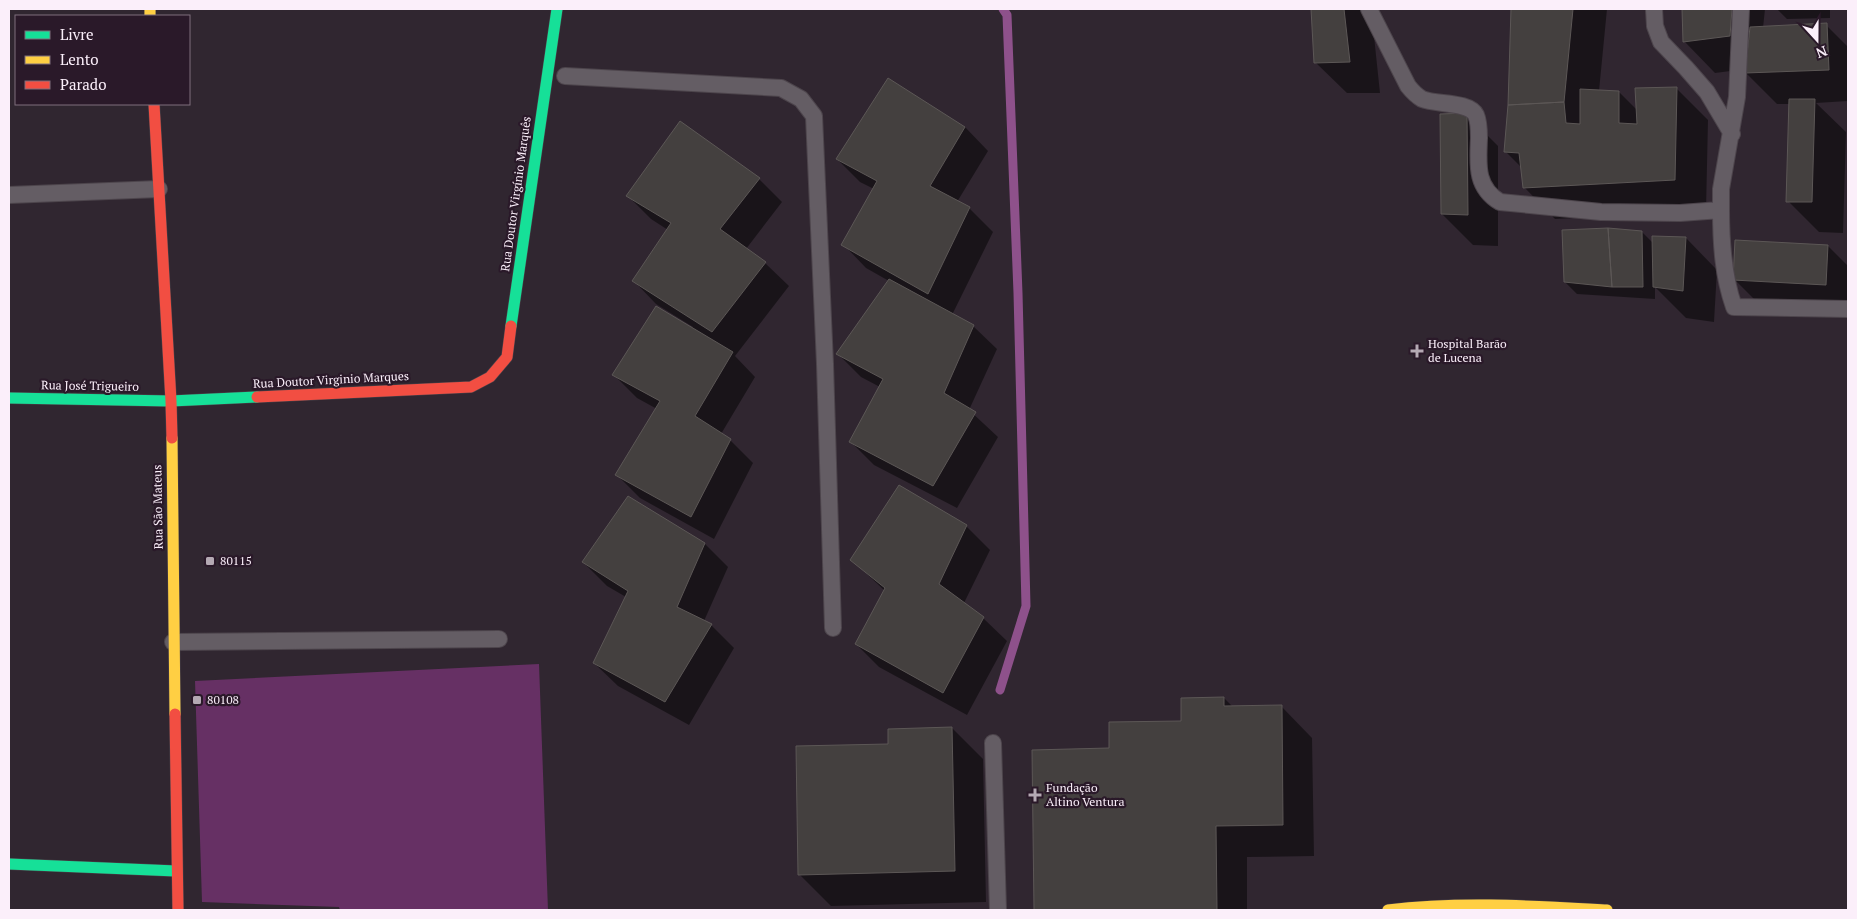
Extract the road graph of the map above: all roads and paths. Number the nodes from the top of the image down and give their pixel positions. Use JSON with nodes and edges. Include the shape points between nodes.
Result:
{"nodes":[{"id":1,"x":557,"y":9,"type":"edge"},
{"id":2,"x":1370,"y":9,"type":"edge"},
{"id":3,"x":1654,"y":9,"type":"edge"},
{"id":4,"x":1742,"y":9,"type":"edge"},
{"id":5,"x":565,"y":76,"type":"dead end"},
{"id":6,"x":154,"y":105,"type":"edge"},
{"id":7,"x":1732,"y":134,"type":"junction"},
{"id":8,"x":159,"y":189,"type":"junction"},
{"id":9,"x":9,"y":195,"type":"edge"},
{"id":10,"x":1721,"y":210,"type":"junction"},
{"id":11,"x":1848,"y":309,"type":"edge"},
{"id":12,"x":490,"y":377,"type":"joint"},
{"id":13,"x":9,"y":398,"type":"edge"},
{"id":14,"x":171,"y":402,"type":"junction"},
{"id":15,"x":833,"y":628,"type":"dead end"},
{"id":16,"x":500,"y":640,"type":"dead end"},
{"id":17,"x":173,"y":642,"type":"junction"},
{"id":18,"x":993,"y":743,"type":"dead end"},
{"id":19,"x":9,"y":864,"type":"edge"},
{"id":20,"x":176,"y":871,"type":"junction"},
{"id":21,"x":178,"y":910,"type":"edge"},
{"id":22,"x":998,"y":910,"type":"edge"},
{"id":23,"x":1388,"y":910,"type":"edge"},
{"id":24,"x":1608,"y":910,"type":"edge"}],
"edges":[{"from":1,"to":12,"type":"street","name":"Rua Doutor Virgínio Marquês","via":[[507,357]]},
{"from":2,"to":10,"type":"lane","via":[[1414,93],[1423,99],[1469,108],[1476,114],[1482,182],[1490,196],[1500,202],[1601,212]]},
{"from":3,"to":7,"type":"lane","via":[[1655,26],[1661,42],[1707,92]]},
{"from":4,"to":7,"type":"lane"},
{"from":5,"to":15,"type":"lane","via":[[781,88],[801,99],[814,116]]},
{"from":6,"to":8,"type":"street","name":"Rua São Mateus"},
{"from":7,"to":10,"type":"lane","via":[[1721,189]]},
{"from":8,"to":9,"type":"lane"},
{"from":8,"to":14,"type":"street","name":"Rua São Mateus"},
{"from":10,"to":11,"type":"lane","via":[[1721,243],[1734,307]]},
{"from":12,"to":14,"type":"street","name":"Rua Doutor Virginio Marques","via":[[471,387]]},
{"from":13,"to":14,"type":"street","name":"Rua José Trigueiro"},
{"from":14,"to":17,"type":"street","name":"Rua São Mateus"},
{"from":16,"to":17,"type":"lane"},
{"from":17,"to":20,"type":"street","name":"Rua São Mateus"},
{"from":18,"to":22,"type":"lane"},
{"from":19,"to":20,"type":"street"},
{"from":20,"to":21,"type":"street","name":"Rua São Mateus"},
{"from":23,"to":24,"type":"street","via":[[1501,904]]}]}
